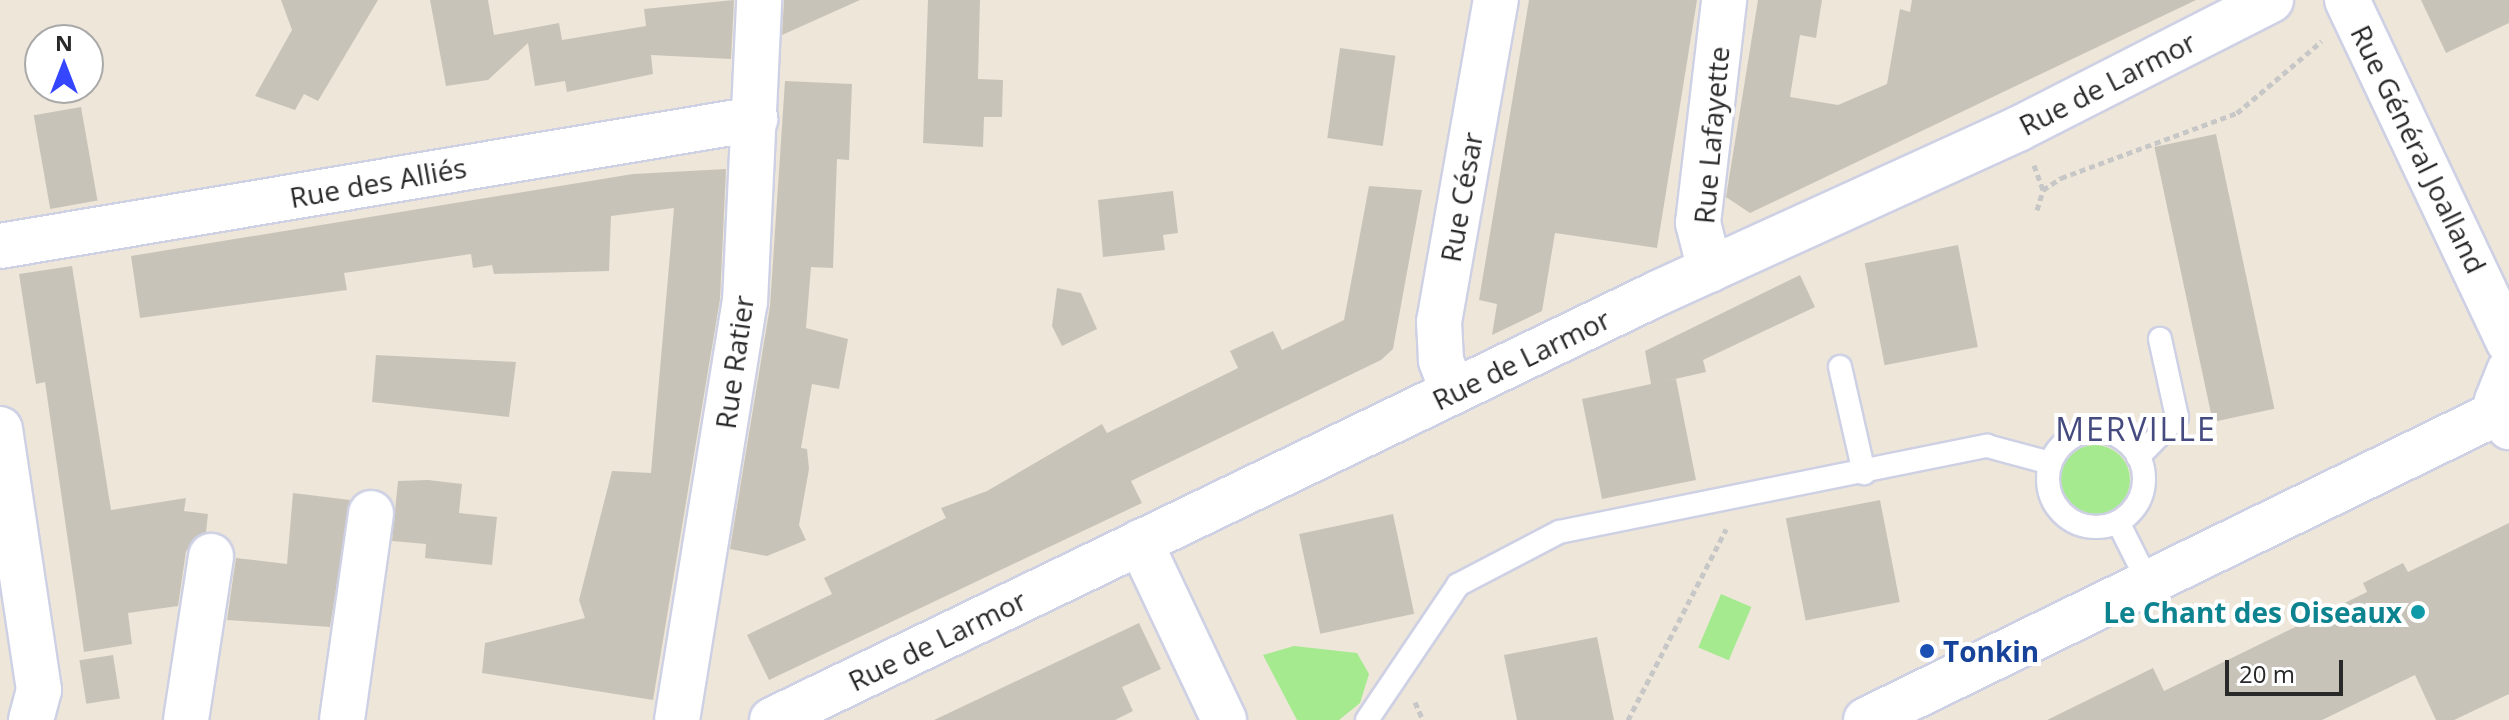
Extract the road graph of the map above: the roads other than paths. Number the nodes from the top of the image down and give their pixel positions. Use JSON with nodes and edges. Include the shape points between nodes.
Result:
{"nodes":[{"id":1,"x":759,"y":0,"type":"edge"},
{"id":2,"x":1496,"y":0,"type":"edge"},
{"id":3,"x":1724,"y":0,"type":"edge"},
{"id":4,"x":2271,"y":0,"type":"edge"},
{"id":5,"x":2349,"y":3,"type":"edge"},
{"id":6,"x":755,"y":119,"type":"junction"},
{"id":7,"x":0,"y":246,"type":"edge"},
{"id":8,"x":1710,"y":270,"type":"junction"},
{"id":9,"x":2160,"y":339,"type":"dead end"},
{"id":10,"x":2509,"y":342,"type":"edge"},
{"id":11,"x":1840,"y":367,"type":"dead end"},
{"id":12,"x":1453,"y":392,"type":"junction"},
{"id":13,"x":2506,"y":403,"type":"edge"},
{"id":14,"x":0,"y":429,"type":"edge"},
{"id":15,"x":2138,"y":457,"type":"junction"},
{"id":16,"x":2050,"y":463,"type":"junction"},
{"id":17,"x":1864,"y":473,"type":"junction"},
{"id":18,"x":371,"y":513,"type":"dead end"},
{"id":19,"x":2118,"y":522,"type":"junction"},
{"id":20,"x":1140,"y":542,"type":"junction"},
{"id":21,"x":211,"y":556,"type":"dead end"},
{"id":22,"x":2149,"y":584,"type":"junction"},
{"id":23,"x":31,"y":720,"type":"edge"},
{"id":24,"x":186,"y":720,"type":"edge"},
{"id":25,"x":342,"y":720,"type":"edge"},
{"id":26,"x":677,"y":720,"type":"edge"},
{"id":27,"x":772,"y":720,"type":"edge"},
{"id":28,"x":1224,"y":720,"type":"edge"},
{"id":29,"x":1367,"y":720,"type":"edge"},
{"id":30,"x":1866,"y":720,"type":"edge"}],
"edges":[{"from":1,"to":6,"type":"street","name":"Rue Ratier"},
{"from":2,"to":12,"type":"street","name":"Rue César","via":[[1439,322],[1441,360]]},
{"from":3,"to":8,"type":"street","name":"Rue Lafayette","via":[[1698,223]]},
{"from":4,"to":8,"type":"street","name":"Rue de Larmor","via":[[2018,129]]},
{"from":5,"to":10,"type":"street","name":"Rue Général Joalland"},
{"from":6,"to":7,"type":"street","name":"Rue des Alliés"},
{"from":6,"to":26,"type":"street","name":"Rue Ratier","via":[[745,302]]},
{"from":8,"to":12,"type":"street","name":"Rue de Larmor"},
{"from":9,"to":15,"type":"lane","via":[[2177,417]]},
{"from":11,"to":17,"type":"lane"},
{"from":12,"to":20,"type":"street","name":"Rue de Larmor"},
{"from":13,"to":22,"type":"street"},
{"from":14,"to":23,"type":"street","via":[[39,690]]},
{"from":15,"to":16,"type":"lane","via":[[2117,436],[2087,432],[2058,448]]},
{"from":15,"to":19,"type":"lane","via":[[2139,500]]},
{"from":16,"to":17,"type":"lane","via":[[1987,446]]},
{"from":16,"to":19,"type":"lane","via":[[2050,495],[2070,521],[2102,527]]},
{"from":17,"to":29,"type":"lane","via":[[1559,532],[1490,563],[1458,585]]},
{"from":18,"to":25,"type":"street"},
{"from":19,"to":22,"type":"lane"},
{"from":20,"to":27,"type":"street","name":"Rue de Larmor"},
{"from":20,"to":28,"type":"street"},
{"from":21,"to":24,"type":"street"},
{"from":22,"to":30,"type":"street"}]}
